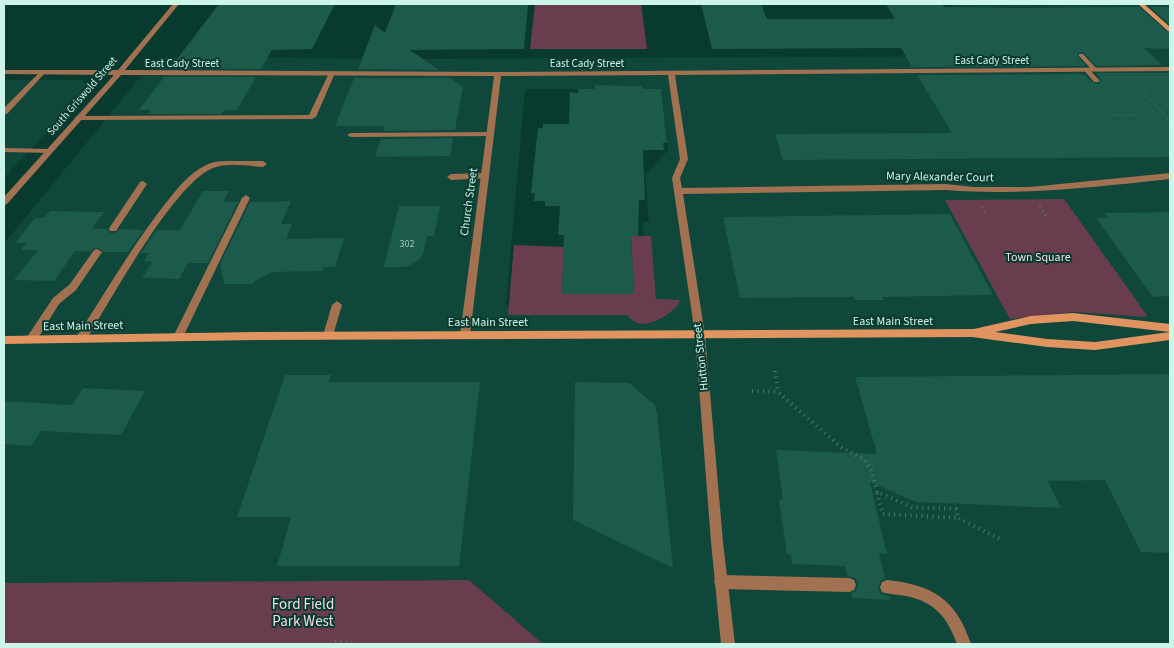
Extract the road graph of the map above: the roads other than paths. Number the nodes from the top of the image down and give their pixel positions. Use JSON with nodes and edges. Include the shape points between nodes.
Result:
{"nodes":[{"id":1,"x":176,"y":4,"type":"edge"},
{"id":2,"x":1141,"y":4,"type":"edge"},
{"id":3,"x":1170,"y":30,"type":"edge"},
{"id":4,"x":1081,"y":55,"type":"dead end"},
{"id":5,"x":1170,"y":69,"type":"edge"},
{"id":6,"x":1086,"y":70,"type":"junction"},
{"id":7,"x":1094,"y":70,"type":"junction"},
{"id":8,"x":4,"y":72,"type":"edge"},
{"id":9,"x":42,"y":72,"type":"junction"},
{"id":10,"x":119,"y":73,"type":"junction"},
{"id":11,"x":332,"y":73,"type":"junction"},
{"id":12,"x":671,"y":73,"type":"junction"},
{"id":13,"x":498,"y":74,"type":"junction"},
{"id":14,"x":1096,"y":81,"type":"dead end"},
{"id":15,"x":4,"y":112,"type":"edge"},
{"id":16,"x":78,"y":118,"type":"junction"},
{"id":17,"x":490,"y":134,"type":"junction"},
{"id":18,"x":351,"y":135,"type":"dead end"},
{"id":19,"x":4,"y":150,"type":"edge"},
{"id":20,"x":49,"y":151,"type":"junction"},
{"id":21,"x":263,"y":164,"type":"dead end"},
{"id":22,"x":485,"y":176,"type":"junction"},
{"id":23,"x":1170,"y":176,"type":"edge"},
{"id":24,"x":451,"y":177,"type":"dead end"},
{"id":25,"x":143,"y":184,"type":"dead end"},
{"id":26,"x":678,"y":191,"type":"junction"},
{"id":27,"x":246,"y":198,"type":"dead end"},
{"id":28,"x":4,"y":202,"type":"edge"},
{"id":29,"x":112,"y":229,"type":"dead end"},
{"id":30,"x":96,"y":252,"type":"dead end"},
{"id":31,"x":337,"y":305,"type":"dead end"},
{"id":32,"x":1170,"y":328,"type":"edge"},
{"id":33,"x":972,"y":333,"type":"junction"},
{"id":34,"x":464,"y":334,"type":"junction"},
{"id":35,"x":328,"y":335,"type":"junction"},
{"id":36,"x":700,"y":335,"type":"junction"},
{"id":37,"x":1170,"y":336,"type":"edge"},
{"id":38,"x":178,"y":337,"type":"junction"},
{"id":39,"x":81,"y":339,"type":"junction"},
{"id":40,"x":4,"y":340,"type":"edge"},
{"id":41,"x":31,"y":340,"type":"junction"},
{"id":42,"x":721,"y":582,"type":"junction"},
{"id":43,"x":849,"y":585,"type":"dead end"},
{"id":44,"x":887,"y":587,"type":"dead end"},
{"id":45,"x":728,"y":644,"type":"edge"},
{"id":46,"x":964,"y":644,"type":"edge"}],
"edges":[{"from":1,"to":10,"type":"street","name":"South Griswold Street"},
{"from":2,"to":3,"type":"street"},
{"from":4,"to":7,"type":"street"},
{"from":5,"to":7,"type":"street","name":"East Cady Street"},
{"from":6,"to":7,"type":"street","name":"East Cady Street"},
{"from":6,"to":12,"type":"street","name":"East Cady Street"},
{"from":6,"to":14,"type":"street"},
{"from":8,"to":9,"type":"street","name":"East Cady Street"},
{"from":9,"to":10,"type":"street","name":"East Cady Street"},
{"from":9,"to":15,"type":"street"},
{"from":10,"to":11,"type":"street","name":"East Cady Street"},
{"from":10,"to":16,"type":"street","name":"South Griswold Street"},
{"from":11,"to":13,"type":"street","name":"East Cady Street"},
{"from":11,"to":16,"type":"street","via":[[312,117]]},
{"from":12,"to":13,"type":"street","name":"East Cady Street"},
{"from":12,"to":26,"type":"street","name":"Hutton Street","via":[[684,154],[676,178]]},
{"from":13,"to":17,"type":"street","name":"Church Street"},
{"from":16,"to":20,"type":"street","name":"South Griswold Street"},
{"from":17,"to":18,"type":"street"},
{"from":17,"to":22,"type":"street","name":"Church Street"},
{"from":19,"to":20,"type":"street"},
{"from":20,"to":28,"type":"street","name":"South Griswold Street"},
{"from":21,"to":39,"type":"street","via":[[218,164],[208,167],[181,188]]},
{"from":22,"to":24,"type":"street"},
{"from":22,"to":34,"type":"street","name":"Church Street"},
{"from":23,"to":26,"type":"street","name":"Mary Alexander Court","via":[[1020,191],[946,187]]},
{"from":25,"to":29,"type":"street"},
{"from":26,"to":36,"type":"street","name":"Hutton Street"},
{"from":27,"to":38,"type":"street"},
{"from":30,"to":41,"type":"street","via":[[73,287],[56,301]]},
{"from":31,"to":35,"type":"street"},
{"from":32,"to":33,"type":"street","name":"East Main Street","via":[[1072,317],[1031,320]]},
{"from":33,"to":36,"type":"street","name":"East Main Street"},
{"from":33,"to":37,"type":"street","name":"East Main Street","via":[[1095,346]]},
{"from":34,"to":35,"type":"street","name":"East Main Street"},
{"from":34,"to":36,"type":"street","name":"East Main Street"},
{"from":35,"to":38,"type":"street","name":"East Main Street"},
{"from":36,"to":42,"type":"street","name":"Hutton Street"},
{"from":38,"to":39,"type":"street","name":"East Main Street"},
{"from":39,"to":41,"type":"street","name":"East Main Street"},
{"from":40,"to":41,"type":"street","name":"East Main Street"},
{"from":42,"to":43,"type":"street"},
{"from":42,"to":45,"type":"street","name":"Hutton Street"},
{"from":44,"to":46,"type":"street","via":[[931,596],[943,604],[959,627]]}]}
